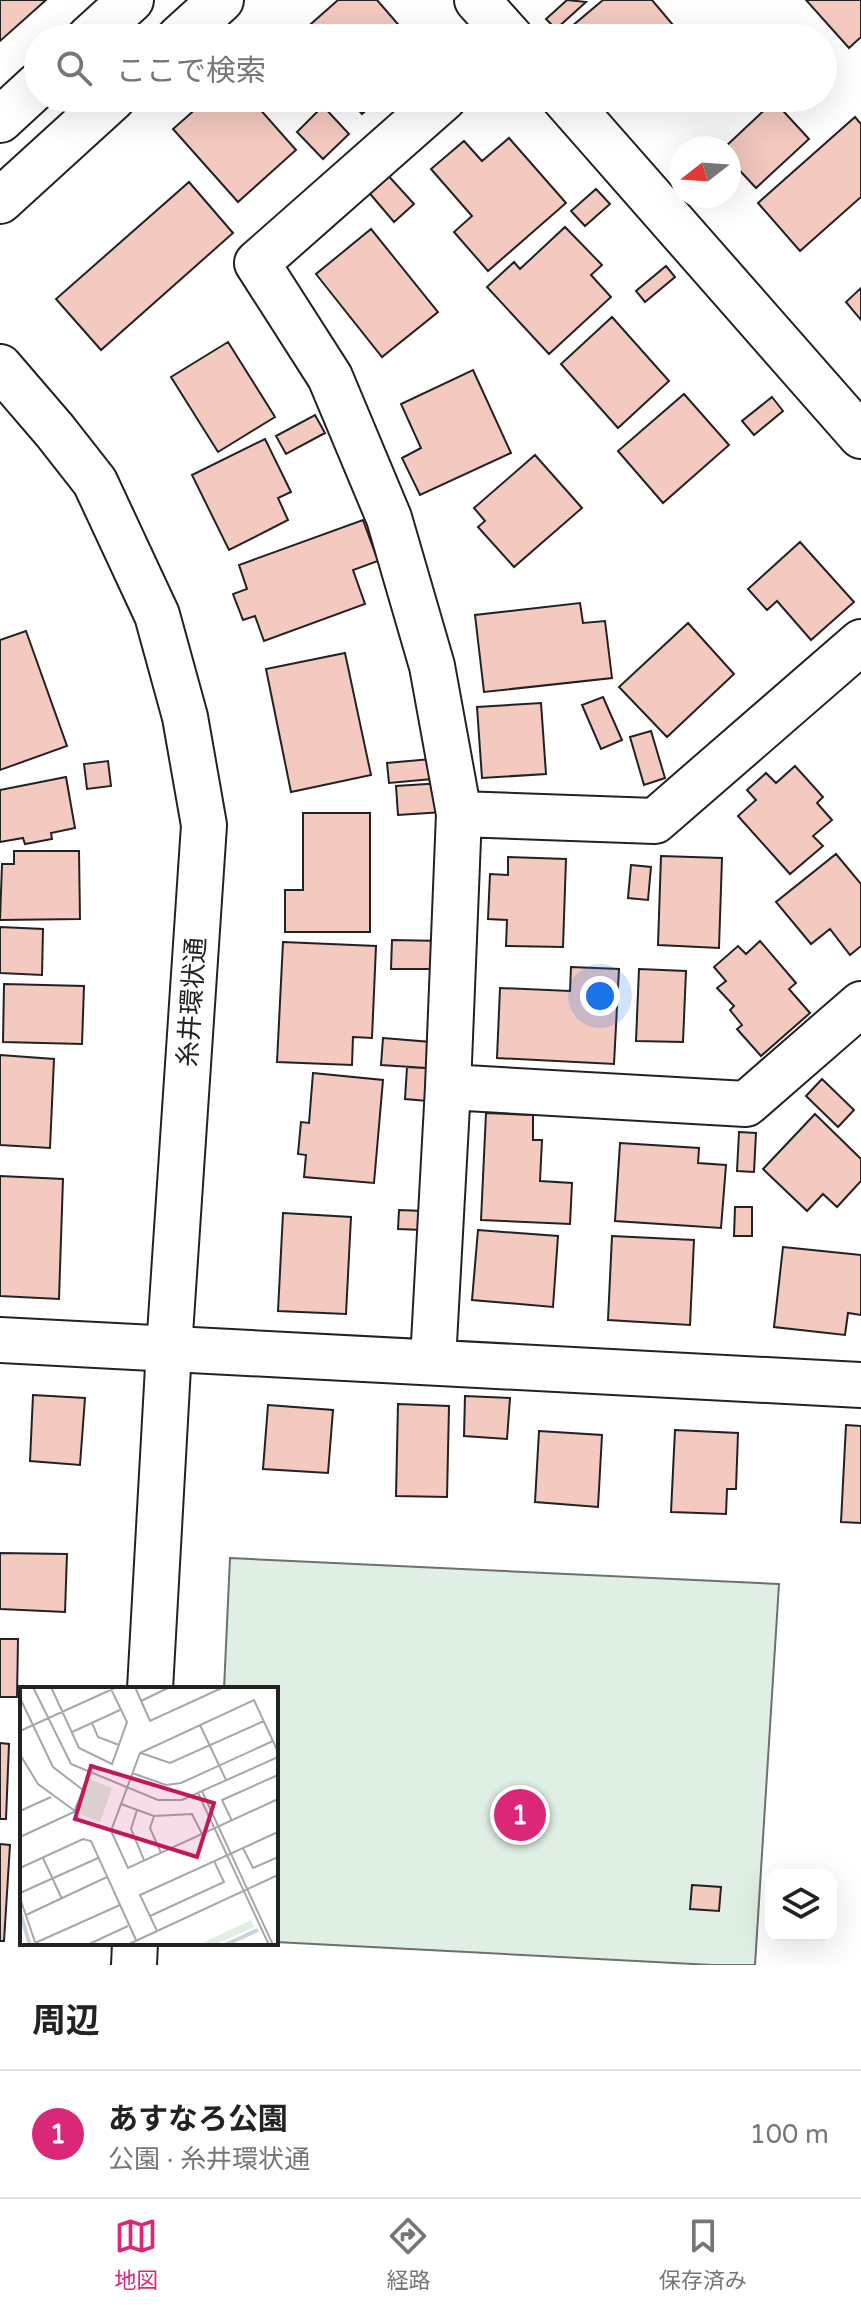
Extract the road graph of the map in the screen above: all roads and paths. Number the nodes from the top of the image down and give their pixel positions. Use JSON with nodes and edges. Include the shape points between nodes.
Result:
{"nodes":[{"id":1,"x":131,"y":0,"type":"edge"},
{"id":2,"x":221,"y":0,"type":"edge"},
{"id":3,"x":477,"y":0,"type":"edge"},
{"id":4,"x":104,"y":24,"type":"edge"},
{"id":5,"x":194,"y":24,"type":"edge"},
{"id":6,"x":498,"y":24,"type":"edge"},
{"id":7,"x":24,"y":98,"type":"edge"},
{"id":8,"x":98,"y":112,"type":"edge"},
{"id":9,"x":428,"y":112,"type":"edge"},
{"id":10,"x":576,"y":112,"type":"edge"},
{"id":11,"x":0,"y":120,"type":"edge"},
{"id":12,"x":0,"y":201,"type":"edge"},
{"id":13,"x":0,"y":367,"type":"edge"},
{"id":14,"x":861,"y":436,"type":"edge"},
{"id":15,"x":861,"y":642,"type":"edge"},
{"id":16,"x":459,"y":814,"type":"junction"},
{"id":17,"x":861,"y":1004,"type":"edge"},
{"id":18,"x":448,"y":1087,"type":"junction"},
{"id":19,"x":0,"y":1340,"type":"edge"},
{"id":20,"x":169,"y":1349,"type":"junction"},
{"id":21,"x":433,"y":1361,"type":"junction"},
{"id":22,"x":861,"y":1385,"type":"edge"},
{"id":23,"x":150,"y":1687,"type":"edge"},
{"id":24,"x":135,"y":1945,"type":"edge"},
{"id":25,"x":134,"y":1965,"type":"edge"}],
"edges":[{"from":1,"to":4,"type":"street"},
{"from":2,"to":5,"type":"street"},
{"from":3,"to":6,"type":"street"},
{"from":7,"to":11,"type":"street"},
{"from":8,"to":12,"type":"street"},
{"from":9,"to":16,"type":"street","via":[[257,263],[330,377],[389,518],[432,666]]},
{"from":10,"to":14,"type":"street"},
{"from":13,"to":20,"type":"street","name":"糸井環状通","via":[[95,482],[157,615],[185,717],[204,825]]},
{"from":15,"to":16,"type":"street","via":[[655,821]]},
{"from":16,"to":18,"type":"street"},
{"from":17,"to":18,"type":"street","via":[[746,1104]]},
{"from":18,"to":21,"type":"street"},
{"from":19,"to":20,"type":"street"},
{"from":20,"to":21,"type":"street"},
{"from":20,"to":23,"type":"street","name":"糸井環状通"},
{"from":21,"to":22,"type":"street"},
{"from":24,"to":25,"type":"street"}]}
